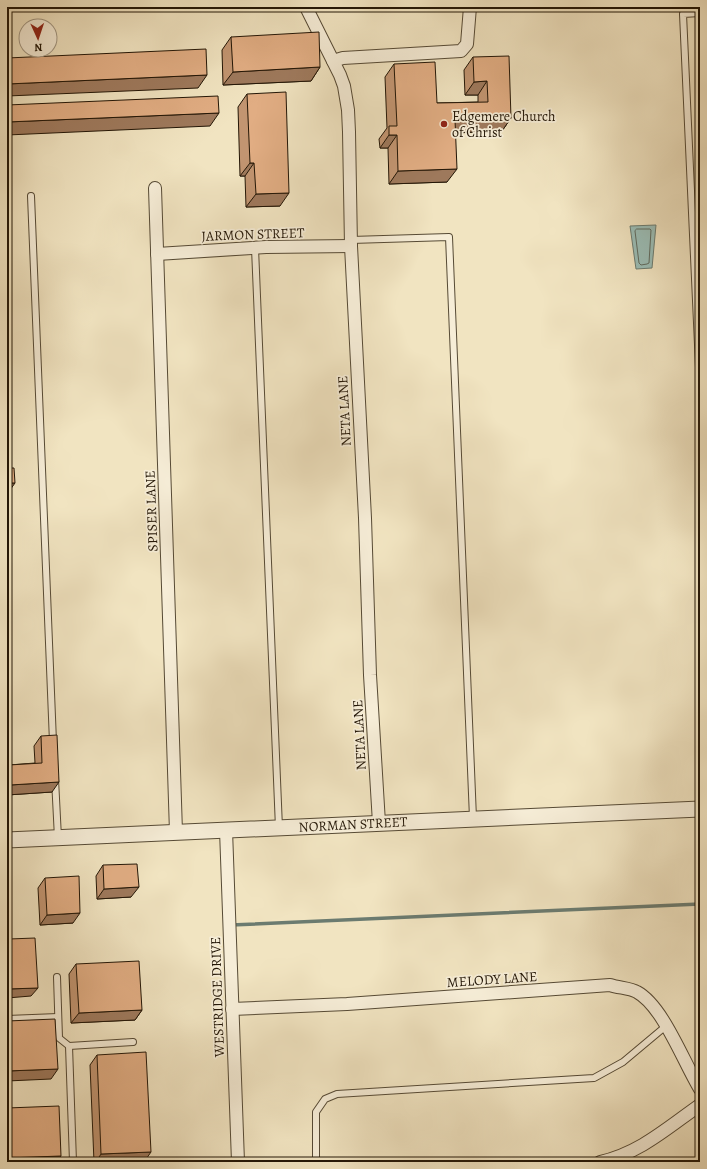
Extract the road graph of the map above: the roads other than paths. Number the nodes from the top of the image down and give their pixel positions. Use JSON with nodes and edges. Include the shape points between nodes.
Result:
{"nodes":[{"id":1,"x":306,"y":7,"type":"edge"},
{"id":2,"x":470,"y":7,"type":"edge"},
{"id":3,"x":700,"y":13,"type":"edge"},
{"id":4,"x":334,"y":61,"type":"junction"},
{"id":5,"x":155,"y":188,"type":"dead end"},
{"id":6,"x":31,"y":196,"type":"dead end"},
{"id":7,"x":351,"y":243,"type":"junction"},
{"id":8,"x":255,"y":248,"type":"junction"},
{"id":9,"x":157,"y":254,"type":"junction"},
{"id":10,"x":700,"y":390,"type":"edge"},
{"id":11,"x":54,"y":751,"type":"edge"},
{"id":12,"x":55,"y":774,"type":"edge"},
{"id":13,"x":700,"y":809,"type":"edge"},
{"id":14,"x":473,"y":819,"type":"junction"},
{"id":15,"x":379,"y":823,"type":"junction"},
{"id":16,"x":279,"y":828,"type":"junction"},
{"id":17,"x":226,"y":830,"type":"junction"},
{"id":18,"x":176,"y":832,"type":"junction"},
{"id":19,"x":58,"y":838,"type":"junction"},
{"id":20,"x":7,"y":840,"type":"edge"},
{"id":21,"x":57,"y":977,"type":"dead end"},
{"id":22,"x":232,"y":1009,"type":"junction"},
{"id":23,"x":58,"y":1017,"type":"junction"},
{"id":24,"x":7,"y":1019,"type":"edge"},
{"id":25,"x":666,"y":1026,"type":"junction"},
{"id":26,"x":133,"y":1042,"type":"dead end"},
{"id":27,"x":69,"y":1046,"type":"junction"},
{"id":28,"x":700,"y":1089,"type":"edge"},
{"id":29,"x":700,"y":1105,"type":"edge"},
{"id":30,"x":73,"y":1162,"type":"edge"},
{"id":31,"x":238,"y":1162,"type":"edge"},
{"id":32,"x":316,"y":1162,"type":"edge"},
{"id":33,"x":600,"y":1162,"type":"edge"}],
"edges":[{"from":1,"to":4,"type":"street","name":"NETA LANE"},
{"from":2,"to":4,"type":"street","via":[[467,44],[461,51],[343,58]]},
{"from":3,"to":10,"type":"lane","via":[[683,14]]},
{"from":4,"to":7,"type":"street","name":"NETA LANE","via":[[344,86],[348,110]]},
{"from":5,"to":9,"type":"street","name":"SPISER LANE"},
{"from":6,"to":11,"type":"lane"},
{"from":7,"to":8,"type":"street","name":"JARMON STREET"},
{"from":7,"to":14,"type":"lane","via":[[449,237]]},
{"from":7,"to":15,"type":"street","name":"NETA LANE"},
{"from":8,"to":9,"type":"street","name":"JARMON STREET"},
{"from":8,"to":16,"type":"lane"},
{"from":9,"to":18,"type":"street","name":"SPISER LANE"},
{"from":12,"to":19,"type":"lane"},
{"from":13,"to":14,"type":"street","name":"NORMAN STREET"},
{"from":14,"to":15,"type":"street","name":"NORMAN STREET"},
{"from":15,"to":16,"type":"street","name":"NORMAN STREET"},
{"from":16,"to":17,"type":"street","name":"NORMAN STREET"},
{"from":17,"to":18,"type":"street","name":"NORMAN STREET"},
{"from":17,"to":22,"type":"street","name":"WESTRIDGE DRIVE"},
{"from":18,"to":19,"type":"street","name":"NORMAN STREET"},
{"from":19,"to":20,"type":"street","name":"NORMAN STREET"},
{"from":21,"to":23,"type":"lane"},
{"from":22,"to":25,"type":"street","name":"MELODY LANE","via":[[610,985],[637,992],[652,1004]]},
{"from":22,"to":31,"type":"street","name":"WESTRIDGE DRIVE"},
{"from":23,"to":24,"type":"lane"},
{"from":23,"to":27,"type":"lane","via":[[59,1038]]},
{"from":25,"to":28,"type":"street","name":"MELODY LANE"},
{"from":25,"to":32,"type":"lane","via":[[623,1062],[594,1078],[337,1094],[325,1099],[316,1112]]},
{"from":26,"to":27,"type":"lane"},
{"from":27,"to":30,"type":"lane"},
{"from":29,"to":33,"type":"street","via":[[634,1150]]}]}
